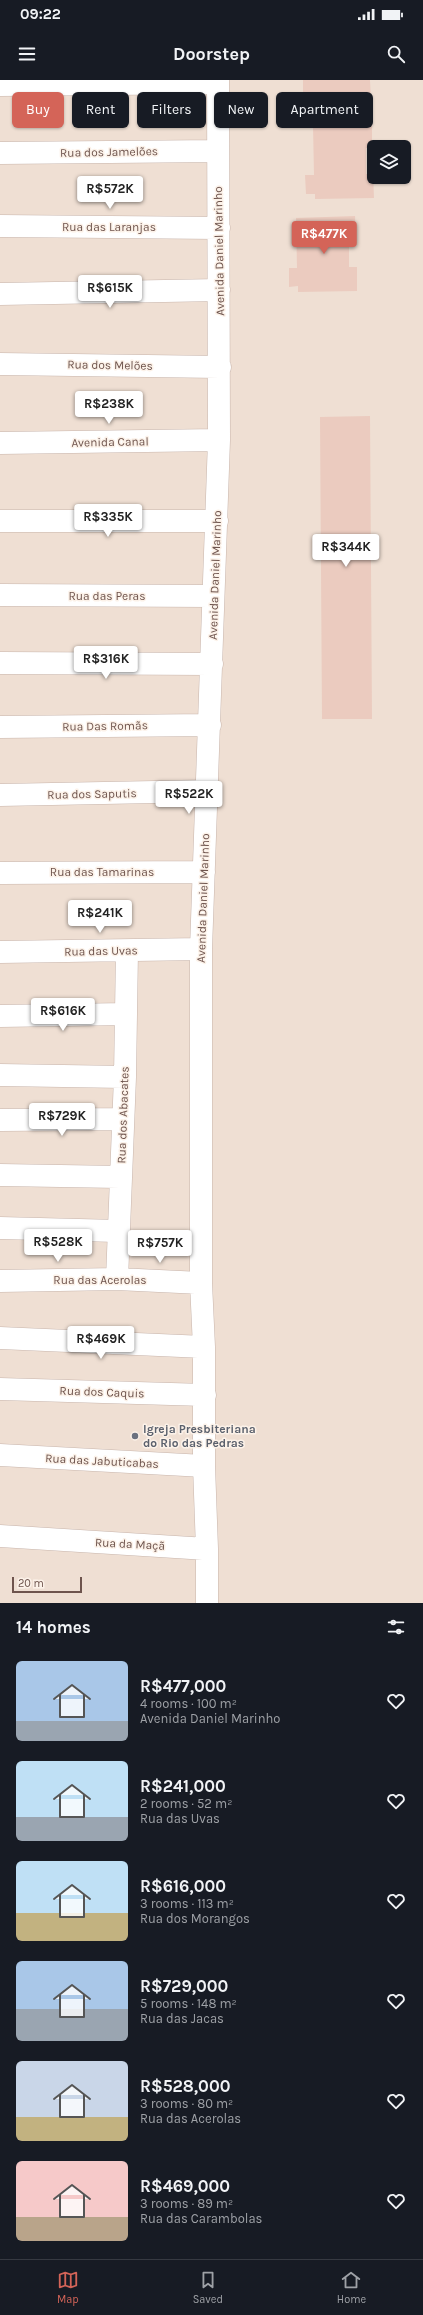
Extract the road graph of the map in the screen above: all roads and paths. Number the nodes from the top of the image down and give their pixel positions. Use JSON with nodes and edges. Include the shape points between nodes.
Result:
{"nodes":[{"id":1,"x":218,"y":82,"type":"edge"},
{"id":2,"x":0,"y":85,"type":"edge"},
{"id":3,"x":218,"y":151,"type":"junction"},
{"id":4,"x":0,"y":153,"type":"edge"},
{"id":5,"x":0,"y":226,"type":"edge"},
{"id":6,"x":219,"y":228,"type":"junction"},
{"id":7,"x":219,"y":290,"type":"junction"},
{"id":8,"x":0,"y":294,"type":"edge"},
{"id":9,"x":0,"y":364,"type":"edge"},
{"id":10,"x":220,"y":367,"type":"junction"},
{"id":11,"x":219,"y":440,"type":"junction"},
{"id":12,"x":0,"y":443,"type":"edge"},
{"id":13,"x":0,"y":521,"type":"edge"},
{"id":14,"x":217,"y":521,"type":"junction"},
{"id":15,"x":0,"y":595,"type":"edge"},
{"id":16,"x":213,"y":596,"type":"junction"},
{"id":17,"x":0,"y":663,"type":"edge"},
{"id":18,"x":212,"y":664,"type":"junction"},
{"id":19,"x":210,"y":725,"type":"junction"},
{"id":20,"x":0,"y":727,"type":"edge"},
{"id":21,"x":207,"y":792,"type":"junction"},
{"id":22,"x":0,"y":795,"type":"edge"},
{"id":23,"x":204,"y":872,"type":"junction"},
{"id":24,"x":0,"y":873,"type":"edge"},
{"id":25,"x":201,"y":949,"type":"junction"},
{"id":26,"x":127,"y":951,"type":"junction"},
{"id":27,"x":0,"y":952,"type":"edge"},
{"id":28,"x":126,"y":1014,"type":"junction"},
{"id":29,"x":0,"y":1016,"type":"edge"},
{"id":30,"x":0,"y":1075,"type":"edge"},
{"id":31,"x":125,"y":1077,"type":"junction"},
{"id":32,"x":123,"y":1119,"type":"junction"},
{"id":33,"x":0,"y":1120,"type":"edge"},
{"id":34,"x":0,"y":1175,"type":"edge"},
{"id":35,"x":120,"y":1176,"type":"junction"},
{"id":36,"x":0,"y":1228,"type":"edge"},
{"id":37,"x":118,"y":1231,"type":"junction"},
{"id":38,"x":117,"y":1278,"type":"junction"},
{"id":39,"x":0,"y":1281,"type":"edge"},
{"id":40,"x":200,"y":1283,"type":"junction"},
{"id":41,"x":0,"y":1338,"type":"edge"},
{"id":42,"x":204,"y":1347,"type":"junction"},
{"id":43,"x":0,"y":1389,"type":"edge"},
{"id":44,"x":205,"y":1395,"type":"junction"},
{"id":45,"x":0,"y":1455,"type":"edge"},
{"id":46,"x":204,"y":1466,"type":"junction"},
{"id":47,"x":0,"y":1536,"type":"edge"},
{"id":48,"x":207,"y":1549,"type":"junction"},
{"id":49,"x":207,"y":1603,"type":"edge"}],
"edges":[{"from":1,"to":2,"type":"street"},
{"from":1,"to":3,"type":"street","name":"Avenida Daniel Marinho"},
{"from":3,"to":4,"type":"street","name":"Rua dos Jamelões"},
{"from":3,"to":6,"type":"street","name":"Avenida Daniel Marinho"},
{"from":5,"to":6,"type":"street","name":"Rua das Laranjas"},
{"from":6,"to":7,"type":"street","name":"Avenida Daniel Marinho"},
{"from":7,"to":8,"type":"street"},
{"from":7,"to":10,"type":"street","name":"Avenida Daniel Marinho"},
{"from":9,"to":10,"type":"street","name":"Rua dos Melões"},
{"from":10,"to":11,"type":"street","name":"Avenida Daniel Marinho"},
{"from":11,"to":12,"type":"street","name":"Avenida Canal"},
{"from":11,"to":14,"type":"street","name":"Avenida Daniel Marinho"},
{"from":13,"to":14,"type":"street"},
{"from":14,"to":16,"type":"street","name":"Avenida Daniel Marinho"},
{"from":15,"to":16,"type":"street","name":"Rua das Peras"},
{"from":16,"to":18,"type":"street","name":"Avenida Daniel Marinho"},
{"from":17,"to":18,"type":"street"},
{"from":18,"to":19,"type":"street","name":"Avenida Daniel Marinho"},
{"from":19,"to":20,"type":"street","name":"Rua Das Romãs"},
{"from":19,"to":21,"type":"street","name":"Avenida Daniel Marinho"},
{"from":21,"to":22,"type":"street","name":"Rua dos Saputis"},
{"from":21,"to":23,"type":"street","name":"Avenida Daniel Marinho"},
{"from":23,"to":24,"type":"street","name":"Rua das Tamarinas"},
{"from":23,"to":25,"type":"street","name":"Avenida Daniel Marinho"},
{"from":25,"to":26,"type":"street","name":"Rua das Uvas"},
{"from":25,"to":40,"type":"street","name":"Avenida Daniel Marinho"},
{"from":26,"to":27,"type":"street","name":"Rua das Uvas"},
{"from":26,"to":28,"type":"street","name":"Rua dos Abacates"},
{"from":28,"to":29,"type":"street"},
{"from":28,"to":31,"type":"street","name":"Rua dos Abacates"},
{"from":30,"to":31,"type":"street"},
{"from":31,"to":32,"type":"street","name":"Rua dos Abacates"},
{"from":32,"to":33,"type":"street"},
{"from":32,"to":35,"type":"street","name":"Rua dos Abacates"},
{"from":34,"to":35,"type":"street"},
{"from":35,"to":37,"type":"street","name":"Rua dos Abacates"},
{"from":36,"to":37,"type":"street"},
{"from":37,"to":38,"type":"street","name":"Rua dos Abacates"},
{"from":38,"to":39,"type":"street","name":"Rua das Acerolas"},
{"from":38,"to":40,"type":"street","name":"Rua das Acerolas"},
{"from":40,"to":42,"type":"street","name":"Avenida Daniel Marinho"},
{"from":41,"to":42,"type":"street"},
{"from":42,"to":44,"type":"street","name":"Avenida Daniel Marinho"},
{"from":43,"to":44,"type":"street","name":"Rua dos Caquis"},
{"from":44,"to":46,"type":"street","name":"Avenida Daniel Marinho"},
{"from":45,"to":46,"type":"street","name":"Rua das Jabuticabas"},
{"from":46,"to":48,"type":"street","name":"Avenida Daniel Marinho"},
{"from":47,"to":48,"type":"street","name":"Rua da Maçã"},
{"from":48,"to":49,"type":"street"}]}
